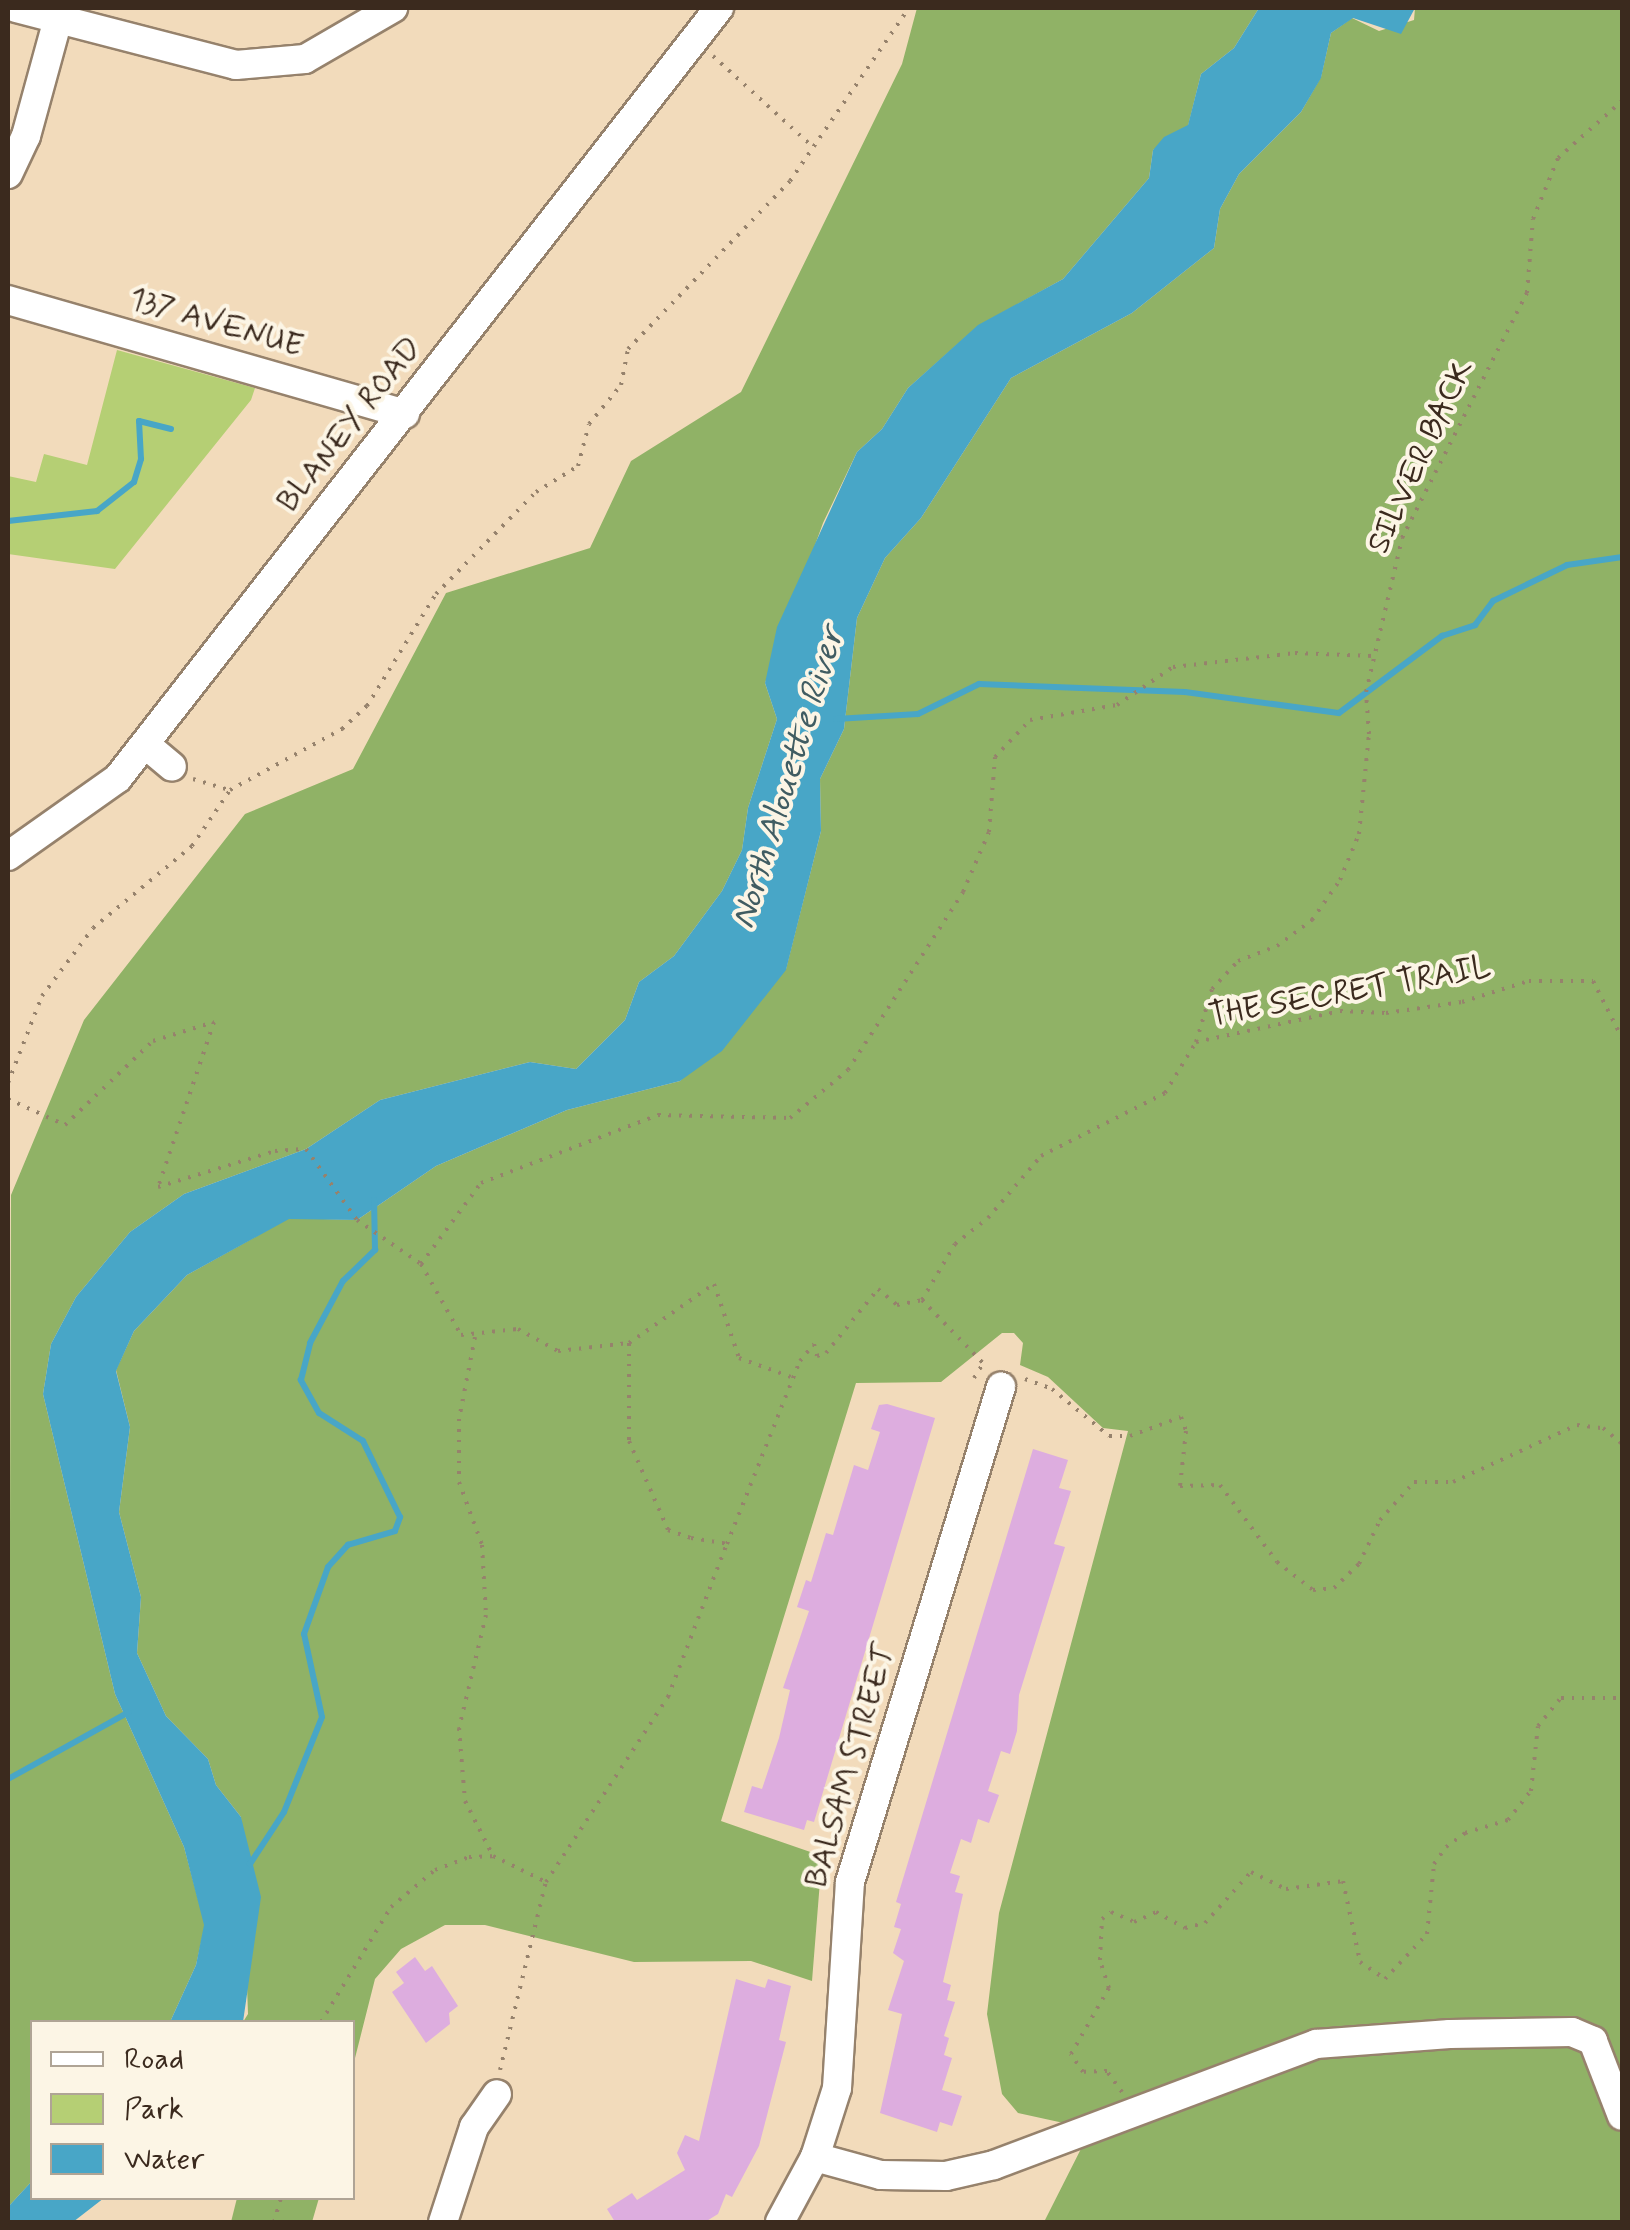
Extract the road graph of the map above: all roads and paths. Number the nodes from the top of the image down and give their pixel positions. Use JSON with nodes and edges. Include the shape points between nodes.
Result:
{"nodes":[{"id":1,"x":16,"y":8,"type":"edge"},
{"id":2,"x":393,"y":8,"type":"edge"},
{"id":3,"x":719,"y":8,"type":"edge"},
{"id":4,"x":909,"y":8,"type":"edge"},
{"id":5,"x":59,"y":14,"type":"edge"},
{"id":6,"x":712,"y":55,"type":"dead end"},
{"id":7,"x":1622,"y":101,"type":"edge"},
{"id":8,"x":17,"y":134,"type":"edge"},
{"id":9,"x":813,"y":148,"type":"junction"},
{"id":10,"x":8,"y":174,"type":"edge"},
{"id":11,"x":8,"y":300,"type":"edge"},
{"id":12,"x":404,"y":414,"type":"junction"},
{"id":13,"x":1374,"y":656,"type":"junction"},
{"id":14,"x":145,"y":744,"type":"junction"},
{"id":15,"x":172,"y":767,"type":"joint"},
{"id":16,"x":230,"y":790,"type":"junction"},
{"id":17,"x":8,"y":856,"type":"edge"},
{"id":18,"x":1622,"y":1038,"type":"edge"},
{"id":19,"x":1196,"y":1042,"type":"junction"},
{"id":20,"x":8,"y":1083,"type":"edge"},
{"id":21,"x":8,"y":1099,"type":"edge"},
{"id":22,"x":421,"y":1264,"type":"junction"},
{"id":23,"x":922,"y":1300,"type":"junction"},
{"id":24,"x":475,"y":1337,"type":"junction"},
{"id":25,"x":629,"y":1343,"type":"junction"},
{"id":26,"x":982,"y":1365,"type":"junction"},
{"id":27,"x":791,"y":1377,"type":"junction"},
{"id":28,"x":974,"y":1378,"type":"dead end"},
{"id":29,"x":1004,"y":1378,"type":"junction"},
{"id":30,"x":1622,"y":1444,"type":"edge"},
{"id":31,"x":727,"y":1544,"type":"junction"},
{"id":32,"x":1622,"y":1698,"type":"edge"},
{"id":33,"x":492,"y":1856,"type":"junction"},
{"id":34,"x":546,"y":1882,"type":"junction"},
{"id":35,"x":322,"y":2020,"type":"edge"},
{"id":36,"x":498,"y":2094,"type":"joint"},
{"id":37,"x":1139,"y":2112,"type":"junction"},
{"id":38,"x":1622,"y":2116,"type":"edge"},
{"id":39,"x":816,"y":2157,"type":"junction"},
{"id":40,"x":444,"y":2222,"type":"edge"},
{"id":41,"x":780,"y":2222,"type":"edge"}],
"edges":[{"from":1,"to":5,"type":"street"},
{"from":2,"to":5,"type":"street","via":[[305,59],[236,65]]},
{"from":3,"to":12,"type":"street","name":"BLANEY ROAD"},
{"from":4,"to":9,"type":"path"},
{"from":5,"to":8,"type":"street"},
{"from":6,"to":9,"type":"path"},
{"from":7,"to":13,"type":"path","name":"SILVER BACK","via":[[1558,158],[1532,219],[1527,293],[1402,538]]},
{"from":8,"to":10,"type":"street"},
{"from":9,"to":16,"type":"path","via":[[790,181],[628,349],[620,385],[589,424],[578,466],[536,492],[436,594],[367,706],[342,729]]},
{"from":11,"to":12,"type":"street","name":"137 AVENUE"},
{"from":12,"to":14,"type":"street","name":"BLANEY ROAD"},
{"from":13,"to":19,"type":"path","name":"SILVER BACK","via":[[1359,834],[1340,880],[1312,920],[1277,946],[1238,961],[1212,989]]},
{"from":13,"to":22,"type":"path","via":[[1294,652],[1173,667],[1117,706],[1030,720],[995,757],[989,832],[964,892],[848,1070],[790,1118],[658,1115],[481,1183]]},
{"from":14,"to":15,"type":"street"},
{"from":14,"to":17,"type":"street","name":"BLANEY ROAD","via":[[118,778]]},
{"from":15,"to":16,"type":"path"},
{"from":16,"to":20,"type":"path","via":[[192,846],[83,942],[42,996]]},
{"from":18,"to":19,"type":"path","name":"THE SECRET TRAIL","via":[[1593,980],[1530,981],[1462,1002],[1386,1013],[1340,1011]]},
{"from":19,"to":23,"type":"path","name":"THE SECRET TRAIL","via":[[1165,1093],[1041,1156],[988,1218],[955,1244]]},
{"from":21,"to":22,"type":"path","via":[[64,1125],[153,1042],[214,1022],[158,1187],[275,1151],[306,1149],[357,1220]]},
{"from":22,"to":24,"type":"path","via":[[450,1322],[462,1336]]},
{"from":23,"to":26,"type":"path"},
{"from":23,"to":27,"type":"path","via":[[897,1305],[878,1289],[821,1358],[810,1346]]},
{"from":24,"to":25,"type":"path","via":[[518,1329],[558,1351],[582,1352]]},
{"from":24,"to":33,"type":"path","via":[[459,1419],[459,1482],[482,1545],[486,1615],[460,1728],[464,1801]]},
{"from":25,"to":27,"type":"path","via":[[714,1284],[739,1358]]},
{"from":25,"to":31,"type":"path","via":[[629,1441],[651,1501],[668,1530]]},
{"from":26,"to":28,"type":"path"},
{"from":26,"to":29,"type":"path"},
{"from":27,"to":31,"type":"path"},
{"from":29,"to":30,"type":"path","via":[[1052,1389],[1109,1436],[1130,1436],[1181,1417],[1186,1431],[1180,1486],[1220,1484],[1277,1562],[1312,1590],[1334,1588],[1360,1564],[1380,1520],[1414,1482],[1453,1482],[1577,1426],[1603,1428]]},
{"from":29,"to":39,"type":"street","name":"BALSAM STREET","via":[[850,1882],[837,2088]]},
{"from":31,"to":34,"type":"path","via":[[668,1698]]},
{"from":32,"to":37,"type":"path","via":[[1561,1698],[1538,1726],[1531,1790],[1508,1820],[1446,1848],[1434,1864],[1427,1934],[1386,1980],[1360,1962],[1343,1881],[1286,1889],[1251,1872],[1205,1923],[1185,1928],[1156,1912],[1134,1922],[1111,1912],[1102,1919],[1100,1960],[1109,1988],[1071,2054],[1083,2072],[1107,2071]]},
{"from":33,"to":34,"type":"path"},
{"from":33,"to":35,"type":"path","via":[[435,1870],[392,1908]]},
{"from":34,"to":36,"type":"path","via":[[501,2055]]},
{"from":36,"to":40,"type":"street","via":[[474,2127]]},
{"from":37,"to":38,"type":"street","via":[[1316,2044],[1572,2032],[1593,2041]]},
{"from":37,"to":39,"type":"street","via":[[946,2176],[881,2175]]},
{"from":39,"to":41,"type":"street","name":"BALSAM STREET"}]}
